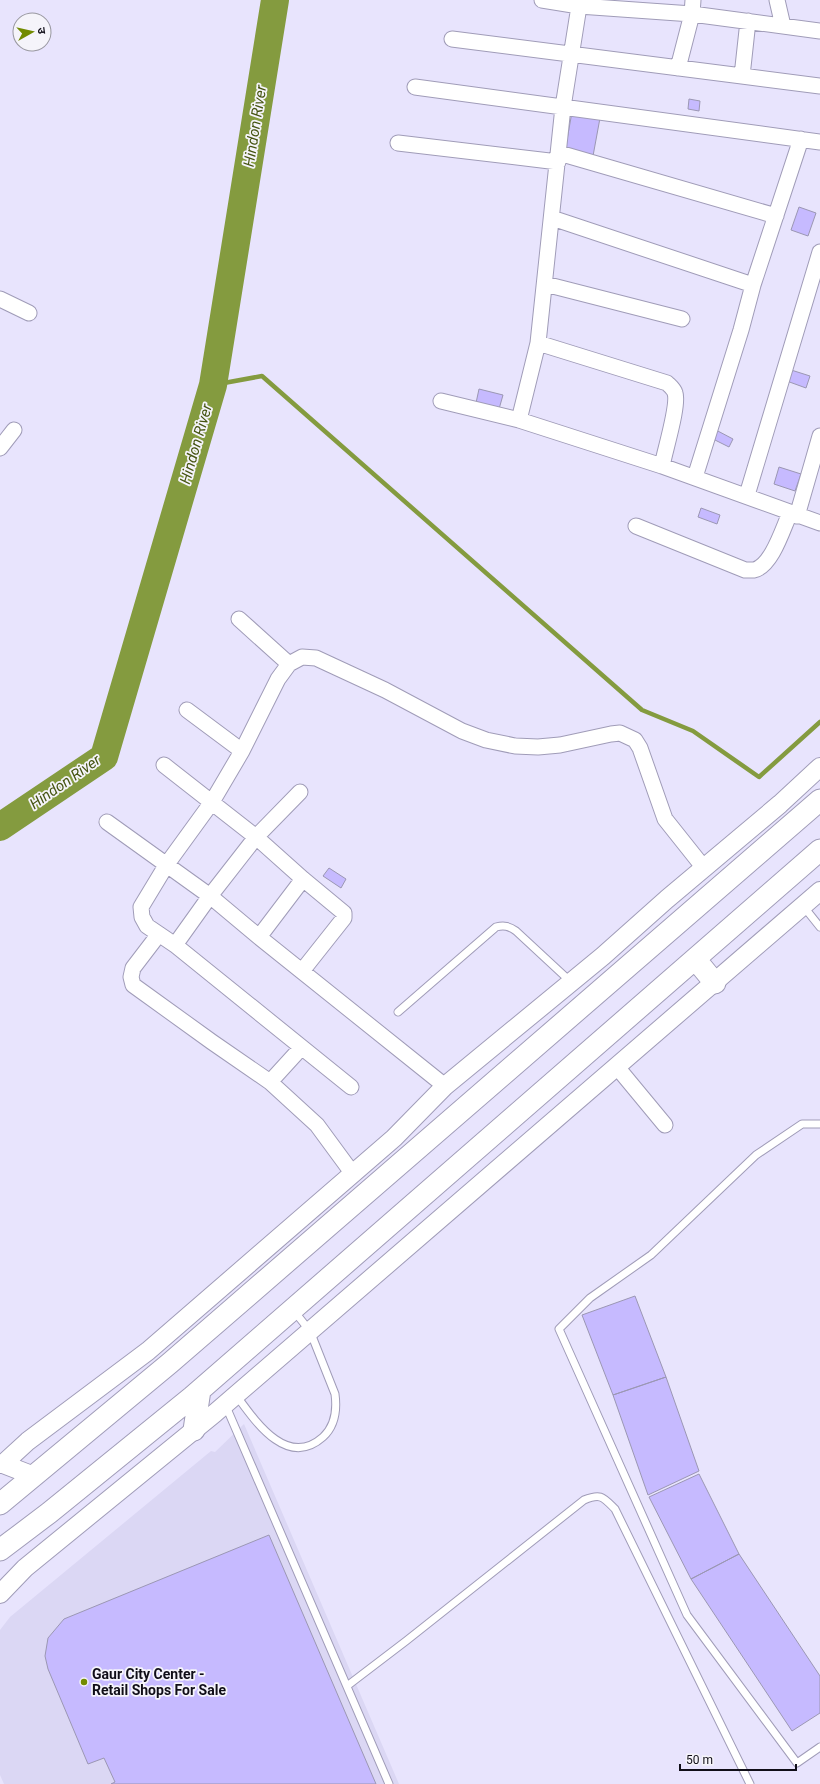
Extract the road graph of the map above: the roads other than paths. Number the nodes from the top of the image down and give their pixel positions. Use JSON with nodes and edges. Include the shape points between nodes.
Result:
{"nodes":[{"id":1,"x":542,"y":0,"type":"edge"},
{"id":2,"x":777,"y":0,"type":"edge"},
{"id":3,"x":580,"y":3,"type":"edge"},
{"id":4,"x":692,"y":7,"type":"edge"},
{"id":5,"x":748,"y":21,"type":"junction"},
{"id":6,"x":783,"y":26,"type":"junction"},
{"id":7,"x":820,"y":31,"type":"edge"},
{"id":8,"x":452,"y":39,"type":"dead end"},
{"id":9,"x":572,"y":55,"type":"junction"},
{"id":10,"x":678,"y":68,"type":"junction"},
{"id":11,"x":742,"y":76,"type":"junction"},
{"id":12,"x":820,"y":86,"type":"edge"},
{"id":13,"x":415,"y":87,"type":"dead end"},
{"id":14,"x":564,"y":107,"type":"junction"},
{"id":15,"x":802,"y":139,"type":"junction"},
{"id":16,"x":820,"y":142,"type":"edge"},
{"id":17,"x":398,"y":143,"type":"dead end"},
{"id":18,"x":558,"y":158,"type":"junction"},
{"id":19,"x":776,"y":216,"type":"junction"},
{"id":20,"x":552,"y":218,"type":"junction"},
{"id":21,"x":820,"y":252,"type":"edge"},
{"id":22,"x":545,"y":284,"type":"junction"},
{"id":23,"x":753,"y":285,"type":"junction"},
{"id":24,"x":0,"y":299,"type":"edge"},
{"id":25,"x":29,"y":313,"type":"dead end"},
{"id":26,"x":682,"y":319,"type":"dead end"},
{"id":27,"x":538,"y":343,"type":"junction"},
{"id":28,"x":441,"y":401,"type":"dead end"},
{"id":29,"x":520,"y":420,"type":"junction"},
{"id":30,"x":14,"y":430,"type":"dead end"},
{"id":31,"x":820,"y":436,"type":"edge"},
{"id":32,"x":0,"y":448,"type":"edge"},
{"id":33,"x":662,"y":466,"type":"junction"},
{"id":34,"x":696,"y":477,"type":"junction"},
{"id":35,"x":747,"y":495,"type":"junction"},
{"id":36,"x":793,"y":514,"type":"junction"},
{"id":37,"x":820,"y":523,"type":"edge"},
{"id":38,"x":636,"y":526,"type":"dead end"},
{"id":39,"x":239,"y":619,"type":"dead end"},
{"id":40,"x":289,"y":664,"type":"junction"},
{"id":41,"x":187,"y":710,"type":"dead end"},
{"id":42,"x":242,"y":751,"type":"junction"},
{"id":43,"x":164,"y":764,"type":"dead end"},
{"id":44,"x":814,"y":772,"type":"edge"},
{"id":45,"x":300,"y":792,"type":"dead end"},
{"id":46,"x":820,"y":800,"type":"edge"},
{"id":47,"x":212,"y":802,"type":"junction"},
{"id":48,"x":107,"y":822,"type":"dead end"},
{"id":49,"x":256,"y":837,"type":"junction"},
{"id":50,"x":820,"y":850,"type":"edge"},
{"id":51,"x":167,"y":864,"type":"junction"},
{"id":52,"x":704,"y":868,"type":"junction"},
{"id":53,"x":302,"y":879,"type":"junction"},
{"id":54,"x":820,"y":892,"type":"edge"},
{"id":55,"x":210,"y":896,"type":"junction"},
{"id":56,"x":804,"y":907,"type":"junction"},
{"id":57,"x":820,"y":927,"type":"edge"},
{"id":58,"x":159,"y":934,"type":"junction"},
{"id":59,"x":259,"y":937,"type":"junction"},
{"id":60,"x":175,"y":945,"type":"junction"},
{"id":61,"x":696,"y":960,"type":"junction"},
{"id":62,"x":302,"y":971,"type":"junction"},
{"id":63,"x":572,"y":982,"type":"junction"},
{"id":64,"x":715,"y":983,"type":"junction"},
{"id":65,"x":398,"y":1012,"type":"dead end"},
{"id":66,"x":301,"y":1048,"type":"junction"},
{"id":67,"x":617,"y":1067,"type":"junction"},
{"id":68,"x":270,"y":1082,"type":"junction"},
{"id":69,"x":445,"y":1086,"type":"junction"},
{"id":70,"x":351,"y":1087,"type":"dead end"},
{"id":71,"x":820,"y":1124,"type":"edge"},
{"id":72,"x":665,"y":1125,"type":"dead end"},
{"id":73,"x":353,"y":1174,"type":"junction"},
{"id":74,"x":293,"y":1309,"type":"junction"},
{"id":75,"x":310,"y":1331,"type":"junction"},
{"id":76,"x":200,"y":1390,"type":"junction"},
{"id":77,"x":230,"y":1400,"type":"junction"},
{"id":78,"x":194,"y":1430,"type":"junction"},
{"id":79,"x":2,"y":1464,"type":"edge"},
{"id":80,"x":34,"y":1476,"type":"junction"},
{"id":81,"x":0,"y":1504,"type":"edge"},
{"id":82,"x":0,"y":1550,"type":"edge"},
{"id":83,"x":0,"y":1594,"type":"edge"},
{"id":84,"x":347,"y":1686,"type":"junction"},
{"id":85,"x":820,"y":1747,"type":"edge"},
{"id":86,"x":389,"y":1784,"type":"edge"},
{"id":87,"x":750,"y":1784,"type":"edge"}],
"edges":[{"from":1,"to":3,"type":"street"},
{"from":2,"to":6,"type":"street"},
{"from":3,"to":4,"type":"street"},
{"from":3,"to":9,"type":"street"},
{"from":4,"to":5,"type":"street"},
{"from":4,"to":10,"type":"street"},
{"from":5,"to":6,"type":"street"},
{"from":5,"to":11,"type":"street"},
{"from":6,"to":7,"type":"street"},
{"from":8,"to":9,"type":"street"},
{"from":9,"to":10,"type":"street"},
{"from":9,"to":14,"type":"street"},
{"from":10,"to":11,"type":"street"},
{"from":11,"to":12,"type":"street"},
{"from":13,"to":14,"type":"street"},
{"from":14,"to":15,"type":"street"},
{"from":14,"to":18,"type":"street"},
{"from":15,"to":16,"type":"street"},
{"from":15,"to":19,"type":"street"},
{"from":17,"to":18,"type":"street"},
{"from":18,"to":19,"type":"street"},
{"from":18,"to":20,"type":"street"},
{"from":19,"to":23,"type":"street"},
{"from":20,"to":22,"type":"street"},
{"from":20,"to":23,"type":"street"},
{"from":21,"to":35,"type":"street"},
{"from":22,"to":26,"type":"street"},
{"from":22,"to":27,"type":"street"},
{"from":23,"to":34,"type":"street"},
{"from":24,"to":25,"type":"street"},
{"from":27,"to":29,"type":"street"},
{"from":27,"to":33,"type":"street","via":[[667,383],[675,393],[676,404]]},
{"from":28,"to":29,"type":"street"},
{"from":29,"to":33,"type":"street"},
{"from":30,"to":32,"type":"street"},
{"from":31,"to":36,"type":"street"},
{"from":33,"to":34,"type":"street"},
{"from":34,"to":35,"type":"street"},
{"from":35,"to":36,"type":"street"},
{"from":36,"to":37,"type":"street"},
{"from":36,"to":38,"type":"street","via":[[773,552],[764,564],[755,570],[744,570]]},
{"from":39,"to":40,"type":"street"},
{"from":40,"to":42,"type":"street","via":[[278,679]]},
{"from":40,"to":52,"type":"street","via":[[302,657],[316,658],[385,690],[462,731],[486,740],[515,746],[538,747],[611,734],[620,733],[628,736],[640,748],[664,819]]},
{"from":41,"to":42,"type":"street"},
{"from":42,"to":47,"type":"street"},
{"from":43,"to":47,"type":"street"},
{"from":44,"to":52,"type":"street"},
{"from":45,"to":49,"type":"street"},
{"from":46,"to":80,"type":"main road","via":[[182,1353]]},
{"from":47,"to":49,"type":"street"},
{"from":47,"to":51,"type":"street"},
{"from":48,"to":51,"type":"street"},
{"from":49,"to":53,"type":"street"},
{"from":49,"to":55,"type":"street"},
{"from":50,"to":61,"type":"main road"},
{"from":51,"to":55,"type":"street"},
{"from":51,"to":58,"type":"street","via":[[142,907],[142,917],[147,926]]},
{"from":52,"to":63,"type":"street"},
{"from":53,"to":59,"type":"street"},
{"from":53,"to":62,"type":"street","via":[[344,916]]},
{"from":54,"to":56,"type":"street"},
{"from":55,"to":59,"type":"street"},
{"from":55,"to":60,"type":"street"},
{"from":56,"to":57,"type":"lane"},
{"from":56,"to":64,"type":"street"},
{"from":58,"to":60,"type":"street"},
{"from":58,"to":68,"type":"street","via":[[133,968],[133,985]]},
{"from":59,"to":62,"type":"street"},
{"from":60,"to":66,"type":"street"},
{"from":61,"to":64,"type":"main road"},
{"from":61,"to":74,"type":"main road"},
{"from":62,"to":69,"type":"street"},
{"from":63,"to":65,"type":"lane","via":[[510,926],[503,925],[496,927]]},
{"from":63,"to":69,"type":"street"},
{"from":64,"to":67,"type":"street"},
{"from":66,"to":68,"type":"street"},
{"from":66,"to":70,"type":"street"},
{"from":67,"to":72,"type":"street"},
{"from":67,"to":75,"type":"street"},
{"from":68,"to":73,"type":"street","via":[[317,1125]]},
{"from":69,"to":73,"type":"street","via":[[394,1138]]},
{"from":71,"to":85,"type":"lane","via":[[802,1124],[756,1155],[651,1255],[590,1298],[559,1329],[687,1615],[796,1763]]},
{"from":73,"to":79,"type":"street","via":[[148,1351],[28,1441]]},
{"from":74,"to":75,"type":"lane"},
{"from":74,"to":76,"type":"main road"},
{"from":75,"to":77,"type":"street"},
{"from":75,"to":77,"type":"lane","via":[[335,1394],[336,1404],[331,1425],[319,1440],[303,1447],[294,1448],[284,1444],[272,1437]]},
{"from":76,"to":78,"type":"main road"},
{"from":76,"to":82,"type":"main road"},
{"from":77,"to":78,"type":"street"},
{"from":77,"to":84,"type":"lane"},
{"from":78,"to":83,"type":"street","via":[[25,1568]]},
{"from":79,"to":80,"type":"street"},
{"from":80,"to":81,"type":"main road"},
{"from":84,"to":86,"type":"lane"},
{"from":84,"to":87,"type":"lane","via":[[584,1500],[594,1495],[603,1497],[615,1509]]}]}
